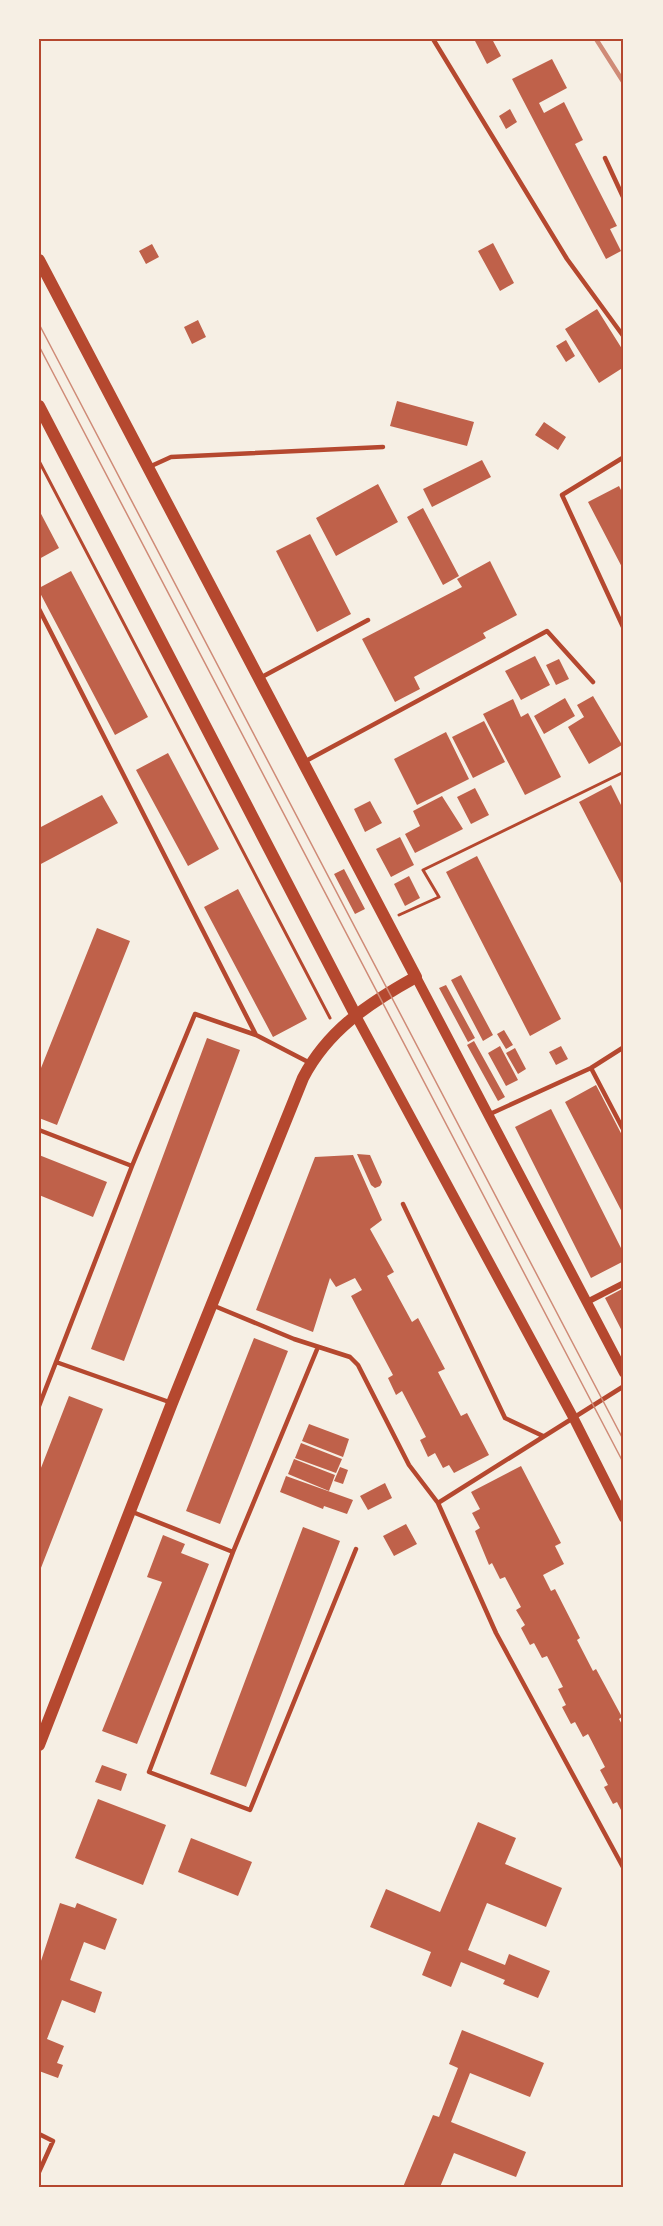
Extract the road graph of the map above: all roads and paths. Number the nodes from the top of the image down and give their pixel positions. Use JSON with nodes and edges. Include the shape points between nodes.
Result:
{"nodes":[{"id":1,"x":433,"y":39,"type":"edge"},
{"id":2,"x":605,"y":158,"type":"dead end"},
{"id":3,"x":624,"y":199,"type":"edge"},
{"id":4,"x":39,"y":260,"type":"edge"},
{"id":5,"x":624,"y":337,"type":"edge"},
{"id":6,"x":39,"y":406,"type":"edge"},
{"id":7,"x":383,"y":447,"type":"dead end"},
{"id":8,"x":624,"y":457,"type":"edge"},
{"id":9,"x":39,"y":461,"type":"edge"},
{"id":10,"x":149,"y":467,"type":"junction"},
{"id":11,"x":39,"y":609,"type":"edge"},
{"id":12,"x":368,"y":620,"type":"dead end"},
{"id":13,"x":624,"y":629,"type":"edge"},
{"id":14,"x":260,"y":678,"type":"junction"},
{"id":15,"x":593,"y":682,"type":"dead end"},
{"id":16,"x":304,"y":762,"type":"junction"},
{"id":17,"x":624,"y":772,"type":"edge"},
{"id":18,"x":387,"y":921,"type":"junction"},
{"id":19,"x":416,"y":977,"type":"junction"},
{"id":20,"x":355,"y":1014,"type":"junction"},
{"id":21,"x":256,"y":1035,"type":"junction"},
{"id":22,"x":330,"y":1038,"type":"junction"},
{"id":23,"x":624,"y":1047,"type":"edge"},
{"id":24,"x":310,"y":1063,"type":"junction"},
{"id":25,"x":591,"y":1068,"type":"junction"},
{"id":26,"x":490,"y":1114,"type":"junction"},
{"id":27,"x":39,"y":1130,"type":"edge"},
{"id":28,"x":624,"y":1131,"type":"edge"},
{"id":29,"x":132,"y":1166,"type":"junction"},
{"id":30,"x":403,"y":1204,"type":"dead end"},
{"id":31,"x":624,"y":1283,"type":"edge"},
{"id":32,"x":587,"y":1302,"type":"junction"},
{"id":33,"x":211,"y":1305,"type":"junction"},
{"id":34,"x":318,"y":1347,"type":"junction"},
{"id":35,"x":56,"y":1362,"type":"junction"},
{"id":36,"x":624,"y":1373,"type":"edge"},
{"id":37,"x":624,"y":1386,"type":"edge"},
{"id":38,"x":172,"y":1403,"type":"junction"},
{"id":39,"x":39,"y":1406,"type":"edge"},
{"id":40,"x":573,"y":1417,"type":"junction"},
{"id":41,"x":543,"y":1436,"type":"junction"},
{"id":42,"x":438,"y":1503,"type":"junction"},
{"id":43,"x":130,"y":1511,"type":"junction"},
{"id":44,"x":624,"y":1518,"type":"edge"},
{"id":45,"x":356,"y":1549,"type":"dead end"},
{"id":46,"x":233,"y":1552,"type":"junction"},
{"id":47,"x":39,"y":1745,"type":"edge"},
{"id":48,"x":624,"y":1869,"type":"edge"},
{"id":49,"x":39,"y":2134,"type":"edge"},
{"id":50,"x":39,"y":2172,"type":"edge"}],
"edges":[{"from":1,"to":5,"type":"lane","via":[[567,259]]},
{"from":2,"to":3,"type":"lane"},
{"from":4,"to":10,"type":"main road"},
{"from":6,"to":20,"type":"main road"},
{"from":7,"to":10,"type":"lane","via":[[171,457]]},
{"from":8,"to":13,"type":"lane","via":[[562,495]]},
{"from":9,"to":22,"type":"path","via":[[330,1018]]},
{"from":10,"to":14,"type":"main road"},
{"from":11,"to":21,"type":"lane"},
{"from":12,"to":14,"type":"lane"},
{"from":14,"to":16,"type":"main road"},
{"from":15,"to":16,"type":"lane","via":[[547,631]]},
{"from":16,"to":18,"type":"main road"},
{"from":17,"to":18,"type":"path","via":[[423,870],[439,897]]},
{"from":18,"to":19,"type":"main road"},
{"from":19,"to":20,"type":"main road"},
{"from":19,"to":26,"type":"street"},
{"from":20,"to":22,"type":"main road"},
{"from":20,"to":40,"type":"street"},
{"from":21,"to":24,"type":"lane"},
{"from":21,"to":29,"type":"lane","via":[[195,1014]]},
{"from":22,"to":24,"type":"main road"},
{"from":23,"to":25,"type":"lane"},
{"from":24,"to":33,"type":"main road"},
{"from":25,"to":26,"type":"lane"},
{"from":25,"to":28,"type":"lane"},
{"from":26,"to":32,"type":"street"},
{"from":27,"to":29,"type":"lane"},
{"from":29,"to":35,"type":"lane"},
{"from":30,"to":41,"type":"lane","via":[[505,1418]]},
{"from":31,"to":32,"type":"street"},
{"from":32,"to":36,"type":"street"},
{"from":33,"to":34,"type":"lane"},
{"from":33,"to":38,"type":"main road"},
{"from":34,"to":42,"type":"lane","via":[[351,1357],[358,1365],[409,1465]]},
{"from":34,"to":46,"type":"lane"},
{"from":35,"to":38,"type":"lane"},
{"from":35,"to":39,"type":"lane"},
{"from":37,"to":40,"type":"lane"},
{"from":38,"to":43,"type":"main road"},
{"from":40,"to":41,"type":"lane"},
{"from":40,"to":44,"type":"street"},
{"from":41,"to":42,"type":"lane"},
{"from":42,"to":48,"type":"lane","via":[[496,1633]]},
{"from":43,"to":46,"type":"lane"},
{"from":43,"to":47,"type":"main road"},
{"from":45,"to":46,"type":"lane","via":[[250,1810],[149,1772]]},
{"from":49,"to":50,"type":"lane","via":[[53,2141]]}]}
